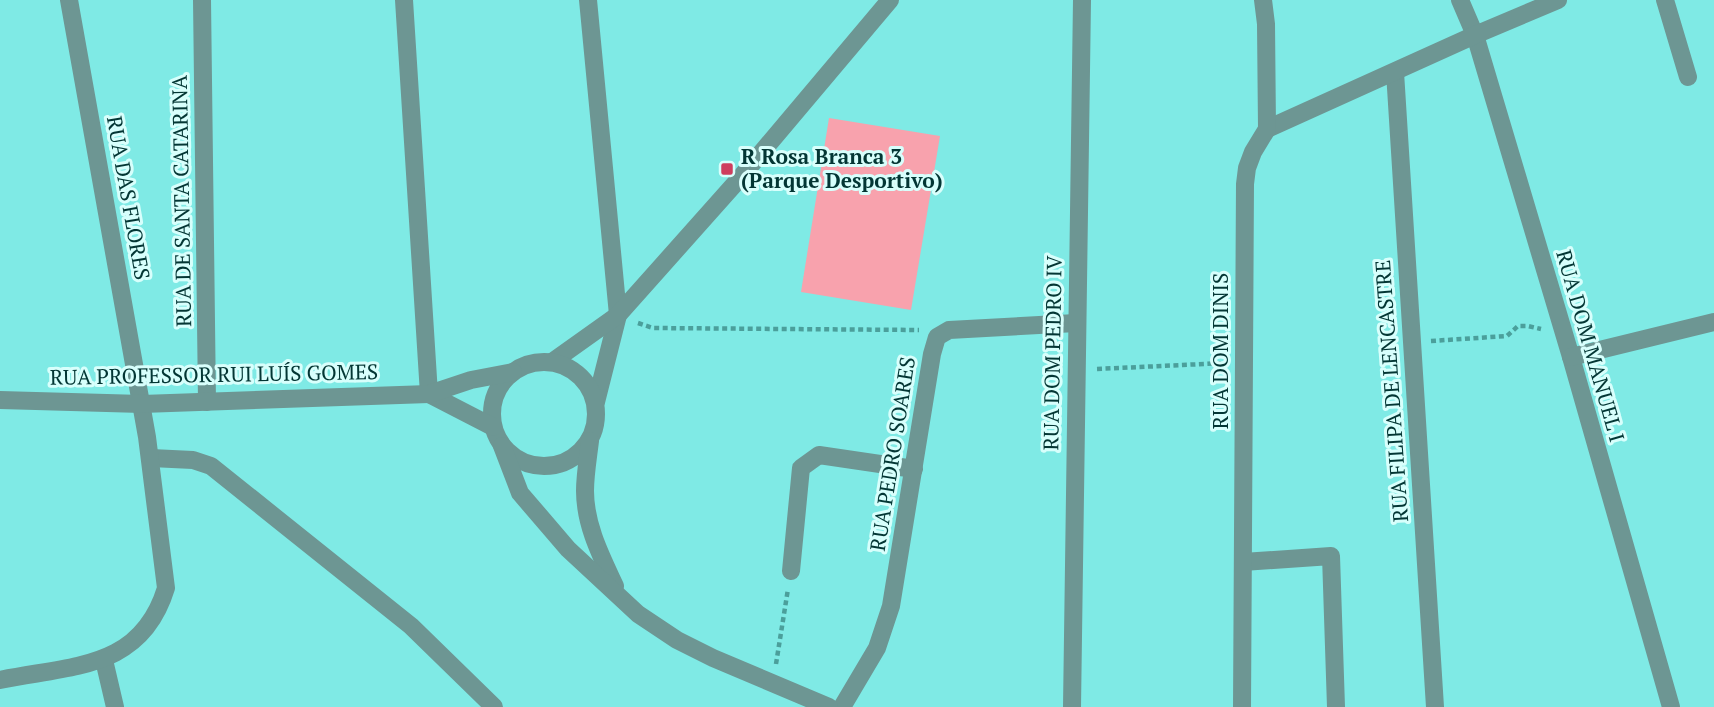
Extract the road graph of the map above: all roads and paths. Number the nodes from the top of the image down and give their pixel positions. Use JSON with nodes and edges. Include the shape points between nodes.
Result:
{"nodes":[{"id":1,"x":69,"y":0,"type":"edge"},
{"id":2,"x":202,"y":0,"type":"edge"},
{"id":3,"x":404,"y":0,"type":"edge"},
{"id":4,"x":589,"y":0,"type":"edge"},
{"id":5,"x":890,"y":0,"type":"edge"},
{"id":6,"x":1082,"y":0,"type":"edge"},
{"id":7,"x":1263,"y":0,"type":"edge"},
{"id":8,"x":1460,"y":0,"type":"edge"},
{"id":9,"x":1558,"y":0,"type":"edge"},
{"id":10,"x":1665,"y":0,"type":"edge"},
{"id":11,"x":1475,"y":35,"type":"junction"},
{"id":12,"x":1395,"y":72,"type":"junction"},
{"id":13,"x":1688,"y":77,"type":"dead end"},
{"id":14,"x":1267,"y":129,"type":"junction"},
{"id":15,"x":618,"y":315,"type":"junction"},
{"id":16,"x":1714,"y":322,"type":"edge"},
{"id":17,"x":1076,"y":323,"type":"junction"},
{"id":18,"x":1562,"y":329,"type":"junction"},
{"id":19,"x":949,"y":330,"type":"junction"},
{"id":20,"x":1412,"y":342,"type":"junction"},
{"id":21,"x":1571,"y":357,"type":"junction"},
{"id":22,"x":552,"y":362,"type":"junction"},
{"id":23,"x":1244,"y":363,"type":"junction"},
{"id":24,"x":1075,"y":370,"type":"junction"},
{"id":25,"x":513,"y":372,"type":"junction"},
{"id":26,"x":429,"y":394,"type":"junction"},
{"id":27,"x":0,"y":400,"type":"edge"},
{"id":28,"x":207,"y":402,"type":"junction"},
{"id":29,"x":596,"y":402,"type":"junction"},
{"id":30,"x":142,"y":404,"type":"junction"},
{"id":31,"x":493,"y":427,"type":"junction"},
{"id":32,"x":590,"y":441,"type":"junction"},
{"id":33,"x":502,"y":446,"type":"junction"},
{"id":34,"x":151,"y":458,"type":"junction"},
{"id":35,"x":914,"y":469,"type":"junction"},
{"id":36,"x":1242,"y":562,"type":"junction"},
{"id":37,"x":791,"y":571,"type":"joint"},
{"id":38,"x":620,"y":596,"type":"junction"},
{"id":39,"x":104,"y":660,"type":"junction"},
{"id":40,"x":0,"y":676,"type":"edge"},
{"id":41,"x":773,"y":683,"type":"junction"},
{"id":42,"x":115,"y":707,"type":"edge"},
{"id":43,"x":494,"y":707,"type":"edge"},
{"id":44,"x":829,"y":707,"type":"edge"},
{"id":45,"x":842,"y":707,"type":"edge"},
{"id":46,"x":1072,"y":707,"type":"edge"},
{"id":47,"x":1242,"y":707,"type":"edge"},
{"id":48,"x":1336,"y":707,"type":"edge"},
{"id":49,"x":1435,"y":707,"type":"edge"},
{"id":50,"x":1671,"y":707,"type":"edge"}],
"edges":[{"from":1,"to":30,"type":"street","name":"RUA DAS FLORES"},
{"from":2,"to":28,"type":"street","name":"RUA DE SANTA CATARINA"},
{"from":3,"to":26,"type":"street"},
{"from":4,"to":15,"type":"street"},
{"from":5,"to":15,"type":"street"},
{"from":6,"to":17,"type":"street","name":"RUA DOM PEDRO IV"},
{"from":7,"to":14,"type":"street","name":"RUA DOM DINIS"},
{"from":8,"to":11,"type":"street","name":"RUA DOM MANUEL I"},
{"from":9,"to":11,"type":"street"},
{"from":10,"to":13,"type":"street"},
{"from":11,"to":12,"type":"street"},
{"from":11,"to":18,"type":"street","name":"RUA DOM MANUEL I"},
{"from":12,"to":14,"type":"street"},
{"from":12,"to":20,"type":"street","name":"RUA FILIPA DE LENCASTRE"},
{"from":14,"to":23,"type":"street","name":"RUA DOM DINIS","via":[[1246,176]]},
{"from":15,"to":19,"type":"path","via":[[653,328]]},
{"from":15,"to":22,"type":"street"},
{"from":15,"to":29,"type":"street"},
{"from":16,"to":21,"type":"street"},
{"from":17,"to":19,"type":"street"},
{"from":17,"to":24,"type":"street","name":"RUA DOM PEDRO IV"},
{"from":18,"to":20,"type":"path","via":[[1518,326],[1507,336]]},
{"from":18,"to":21,"type":"street","name":"RUA DOM MANUEL I"},
{"from":19,"to":35,"type":"street","name":"RUA PEDRO SOARES","via":[[937,337],[932,354]]},
{"from":20,"to":49,"type":"street","name":"RUA FILIPA DE LENCASTRE"},
{"from":21,"to":50,"type":"street","name":"RUA DOM MANUEL I"},
{"from":22,"to":25,"type":"street"},
{"from":22,"to":29,"type":"street","via":[[580,375]]},
{"from":23,"to":24,"type":"path"},
{"from":23,"to":36,"type":"street","name":"RUA DOM DINIS"},
{"from":24,"to":46,"type":"street","name":"RUA DOM PEDRO IV"},
{"from":25,"to":26,"type":"street","name":"RUA PROFESSOR RUI LUÍS GOMES"},
{"from":25,"to":31,"type":"street","via":[[495,396]]},
{"from":26,"to":28,"type":"street","name":"RUA PROFESSOR RUI LUÍS GOMES"},
{"from":26,"to":31,"type":"street","name":"RUA PROFESSOR RUI LUÍS GOMES"},
{"from":27,"to":30,"type":"street","name":"RUA PROFESSOR RUI LUÍS GOMES"},
{"from":28,"to":30,"type":"street","name":"RUA PROFESSOR RUI LUÍS GOMES"},
{"from":29,"to":32,"type":"street"},
{"from":30,"to":34,"type":"street","name":"RUA DAS FLORES"},
{"from":31,"to":33,"type":"street"},
{"from":32,"to":33,"type":"street","via":[[579,454],[547,467],[530,465]]},
{"from":32,"to":38,"type":"street","via":[[585,493],[589,522]]},
{"from":33,"to":38,"type":"street","via":[[520,493],[568,548]]},
{"from":34,"to":39,"type":"street","name":"RUA DAS FLORES","via":[[166,588],[160,610],[133,644]]},
{"from":34,"to":43,"type":"street","via":[[193,460],[211,466],[411,626]]},
{"from":35,"to":37,"type":"street","via":[[819,456],[801,468]]},
{"from":35,"to":45,"type":"street","name":"RUA PEDRO SOARES","via":[[891,606],[877,648]]},
{"from":36,"to":47,"type":"street","name":"RUA DOM DINIS"},
{"from":36,"to":48,"type":"street","via":[[1331,556]]},
{"from":37,"to":41,"type":"path"},
{"from":38,"to":41,"type":"street","via":[[677,640]]},
{"from":39,"to":40,"type":"street","name":"RUA DAS FLORES"},
{"from":39,"to":42,"type":"street"},
{"from":41,"to":44,"type":"street"}]}
